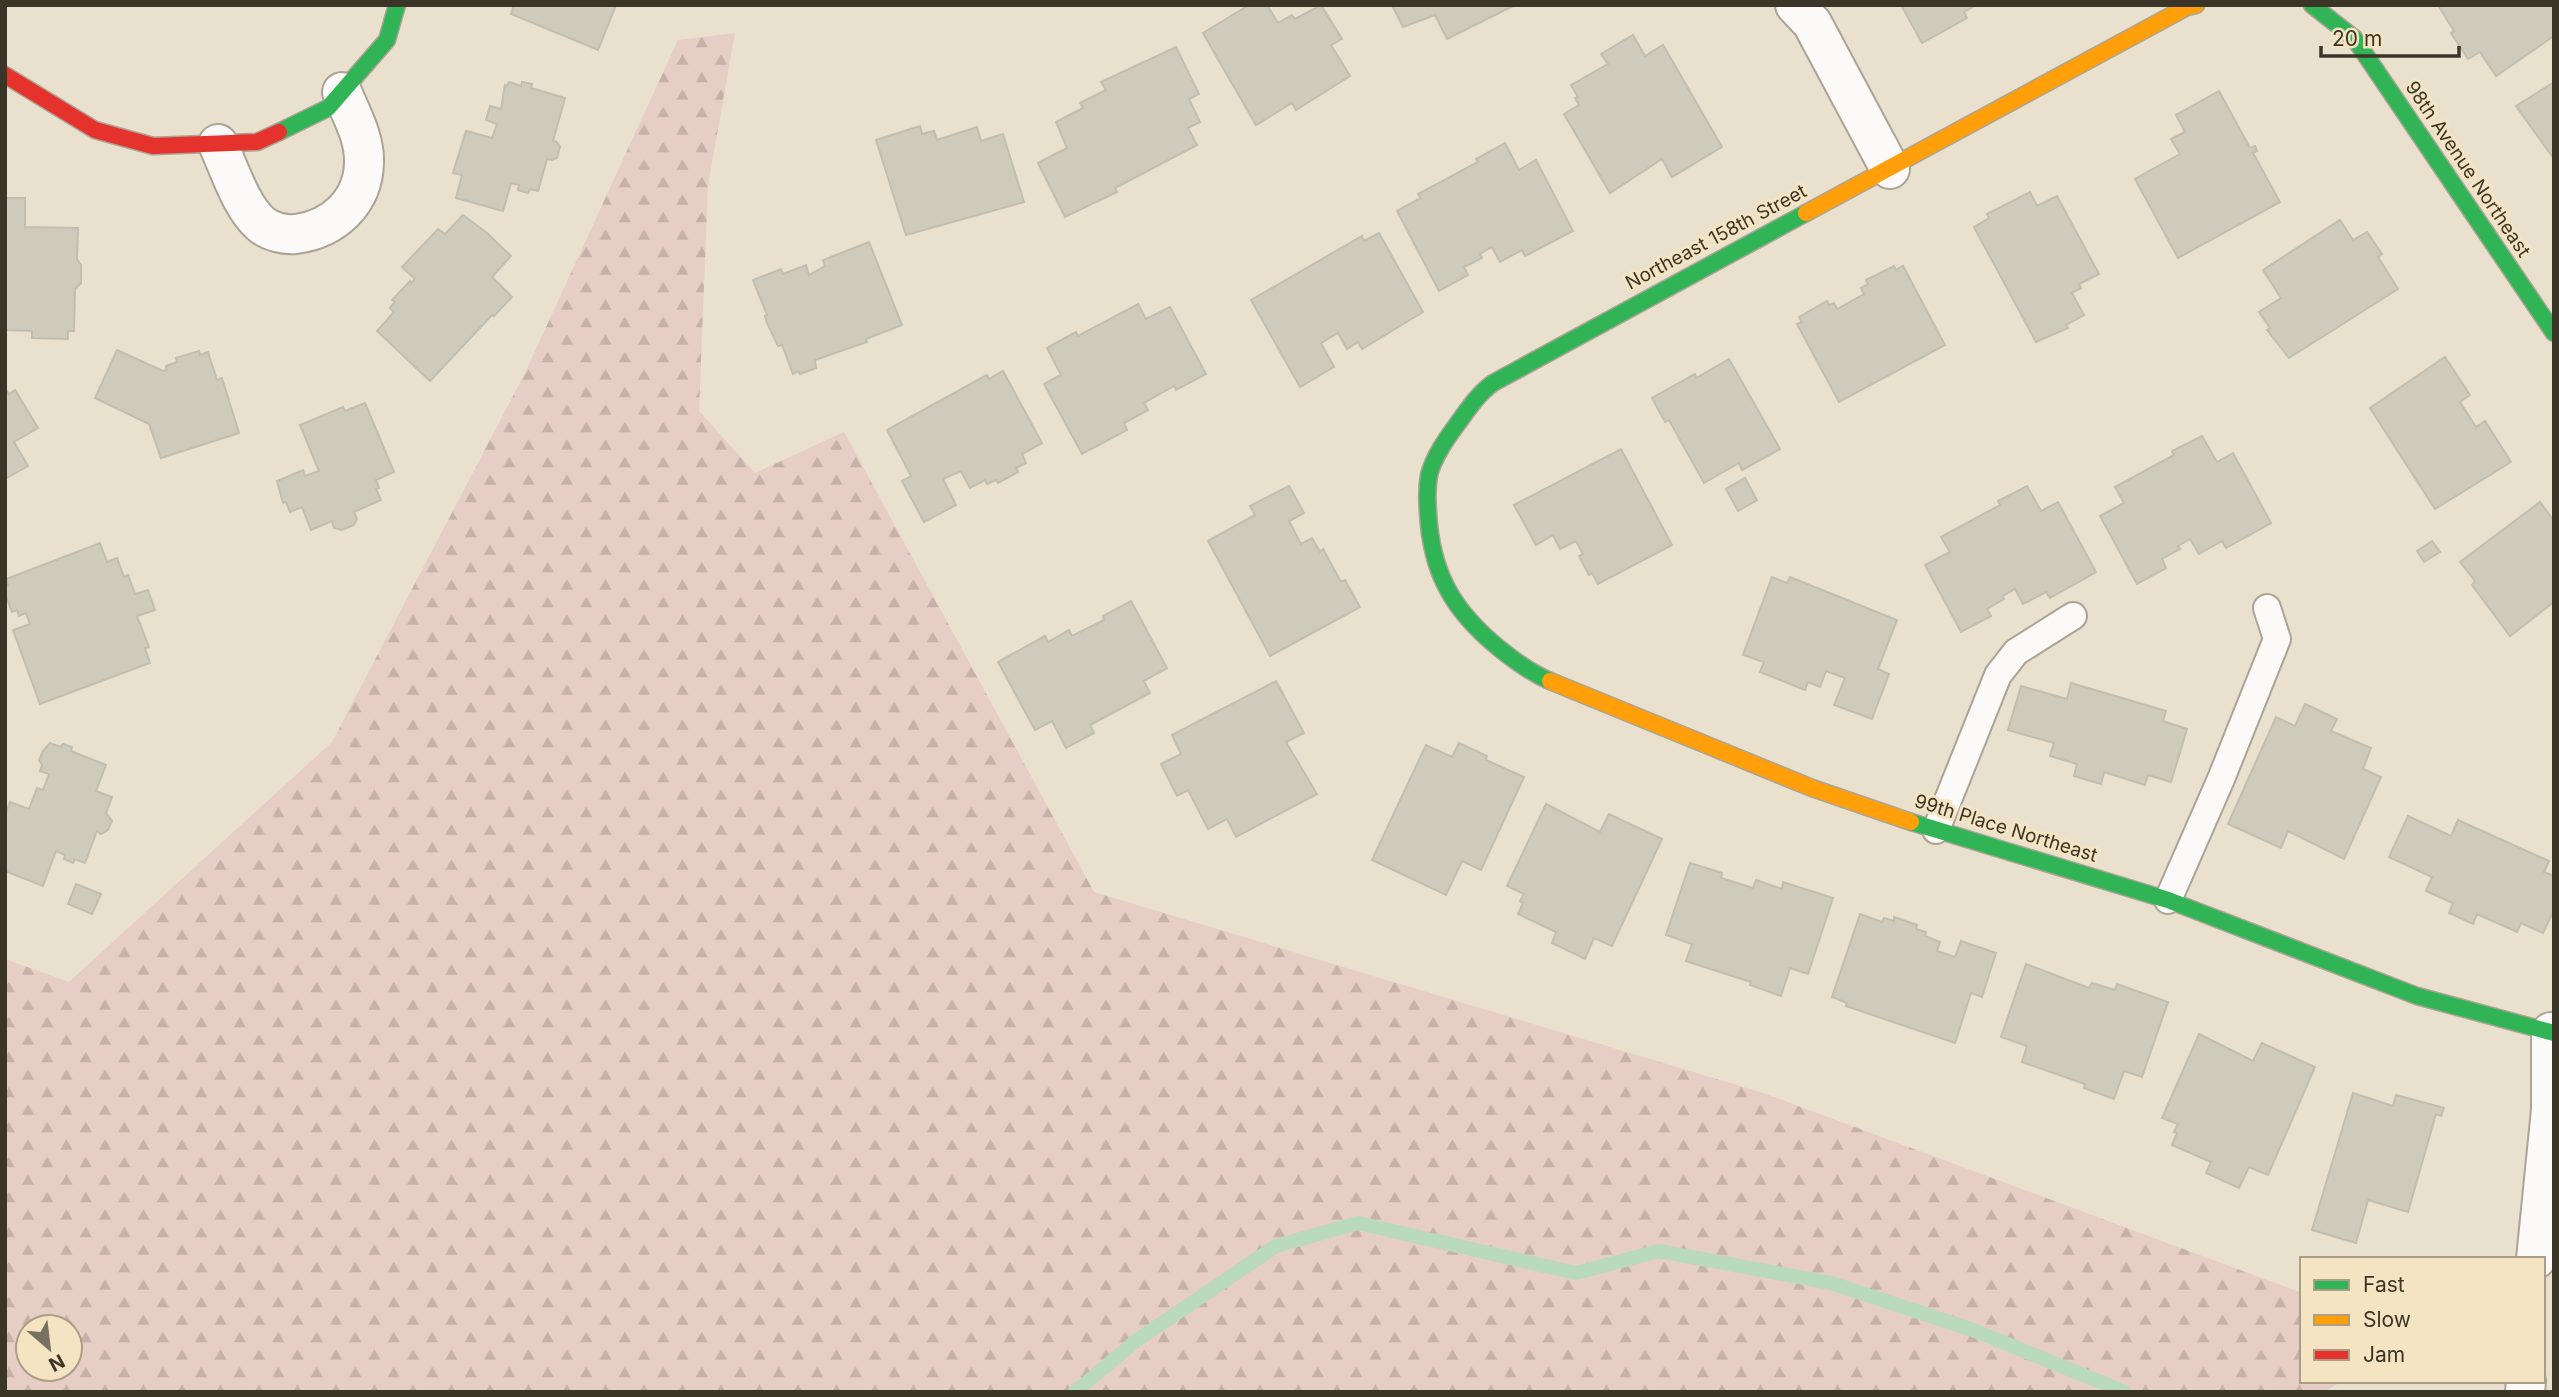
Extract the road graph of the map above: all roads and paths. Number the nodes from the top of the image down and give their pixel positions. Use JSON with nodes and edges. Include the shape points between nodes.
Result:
{"nodes":[{"id":1,"x":397,"y":5,"type":"edge"},
{"id":2,"x":1795,"y":5,"type":"edge"},
{"id":3,"x":2196,"y":5,"type":"edge"},
{"id":4,"x":2312,"y":5,"type":"edge"},
{"id":5,"x":5,"y":75,"type":"edge"},
{"id":6,"x":342,"y":92,"type":"junction"},
{"id":7,"x":218,"y":144,"type":"junction"},
{"id":8,"x":1890,"y":169,"type":"junction"},
{"id":9,"x":2554,"y":333,"type":"edge"},
{"id":10,"x":2267,"y":608,"type":"dead end"},
{"id":11,"x":2073,"y":616,"type":"dead end"},
{"id":12,"x":1468,"y":618,"type":"joint"},
{"id":13,"x":1936,"y":830,"type":"junction"},
{"id":14,"x":2168,"y":900,"type":"junction"},
{"id":15,"x":2552,"y":1032,"type":"edge"},
{"id":16,"x":2536,"y":1257,"type":"edge"}],
"edges":[{"from":1,"to":6,"type":"street","via":[[387,40]]},
{"from":2,"to":8,"type":"street","via":[[1812,23]]},
{"from":3,"to":8,"type":"street","name":"Northeast 158th Street"},
{"from":4,"to":9,"type":"street","name":"98th Avenue Northeast","via":[[2354,38]]},
{"from":5,"to":7,"type":"street","via":[[95,130],[153,146]]},
{"from":6,"to":7,"type":"street","via":[[328,108],[257,142]]},
{"from":6,"to":7,"type":"street","via":[[363,145],[365,165],[360,189],[341,216],[316,231],[286,235],[263,226],[250,211]]},
{"from":8,"to":12,"type":"street","name":"Northeast 158th Street","via":[[1485,389],[1454,428],[1429,474],[1433,561],[1447,593]]},
{"from":10,"to":14,"type":"lane","via":[[2277,639]]},
{"from":11,"to":13,"type":"lane","via":[[2016,652],[1998,675]]},
{"from":12,"to":13,"type":"street","name":"99th Place Northeast","via":[[1497,648],[1535,675],[1812,788]]},
{"from":13,"to":14,"type":"street","name":"99th Place Northeast"},
{"from":14,"to":15,"type":"street","name":"99th Place Northeast","via":[[2417,996]]},
{"from":15,"to":16,"type":"street","via":[[2551,1110]]}]}
